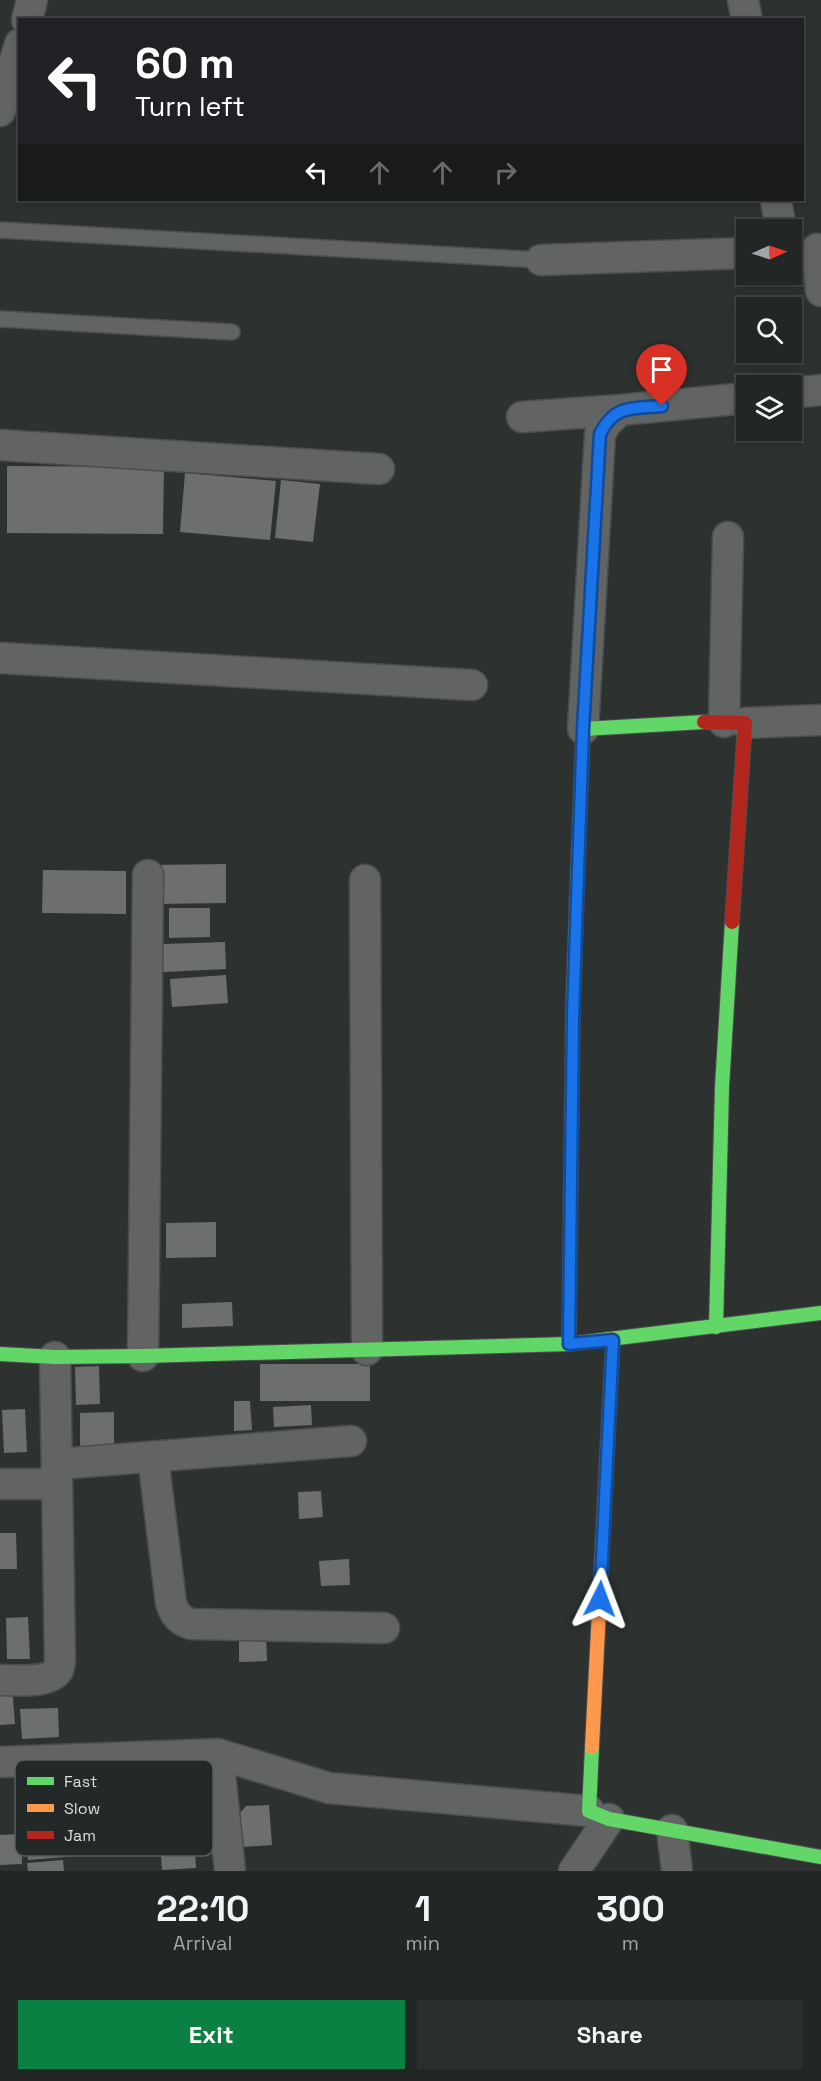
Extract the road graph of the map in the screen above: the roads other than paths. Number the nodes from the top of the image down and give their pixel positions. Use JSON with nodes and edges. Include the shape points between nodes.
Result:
{"nodes":[{"id":1,"x":32,"y":0,"type":"edge"},
{"id":2,"x":743,"y":0,"type":"edge"},
{"id":3,"x":28,"y":18,"type":"edge"},
{"id":4,"x":747,"y":18,"type":"edge"},
{"id":5,"x":18,"y":51,"type":"edge"},
{"id":6,"x":0,"y":111,"type":"edge"},
{"id":7,"x":776,"y":201,"type":"edge"},
{"id":8,"x":779,"y":219,"type":"edge"},
{"id":9,"x":0,"y":230,"type":"edge"},
{"id":10,"x":810,"y":250,"type":"edge"},
{"id":11,"x":736,"y":253,"type":"edge"},
{"id":12,"x":541,"y":260,"type":"joint"},
{"id":13,"x":821,"y":291,"type":"edge"},
{"id":14,"x":0,"y":320,"type":"edge"},
{"id":15,"x":232,"y":332,"type":"dead end"},
{"id":16,"x":821,"y":390,"type":"edge"},
{"id":17,"x":802,"y":392,"type":"edge"},
{"id":18,"x":736,"y":399,"type":"edge"},
{"id":19,"x":620,"y":410,"type":"junction"},
{"id":20,"x":522,"y":417,"type":"dead end"},
{"id":21,"x":0,"y":445,"type":"edge"},
{"id":22,"x":379,"y":469,"type":"dead end"},
{"id":23,"x":728,"y":537,"type":"dead end"},
{"id":24,"x":0,"y":658,"type":"edge"},
{"id":25,"x":472,"y":685,"type":"dead end"},
{"id":26,"x":821,"y":720,"type":"edge"},
{"id":27,"x":735,"y":723,"type":"junction"},
{"id":28,"x":583,"y":729,"type":"junction"},
{"id":29,"x":148,"y":875,"type":"dead end"},
{"id":30,"x":365,"y":880,"type":"dead end"},
{"id":31,"x":821,"y":1313,"type":"edge"},
{"id":32,"x":716,"y":1327,"type":"junction"},
{"id":33,"x":613,"y":1340,"type":"junction"},
{"id":34,"x":569,"y":1344,"type":"junction"},
{"id":35,"x":367,"y":1350,"type":"junction"},
{"id":36,"x":0,"y":1354,"type":"edge"},
{"id":37,"x":142,"y":1356,"type":"junction"},
{"id":38,"x":55,"y":1357,"type":"junction"},
{"id":39,"x":351,"y":1441,"type":"dead end"},
{"id":40,"x":153,"y":1458,"type":"junction"},
{"id":41,"x":57,"y":1474,"type":"junction"},
{"id":42,"x":0,"y":1484,"type":"edge"},
{"id":43,"x":384,"y":1628,"type":"dead end"},
{"id":44,"x":0,"y":1680,"type":"edge"},
{"id":45,"x":218,"y":1754,"type":"junction"},
{"id":46,"x":54,"y":1760,"type":"edge"},
{"id":47,"x":15,"y":1761,"type":"edge"},
{"id":48,"x":0,"y":1762,"type":"edge"},
{"id":49,"x":599,"y":1815,"type":"junction"},
{"id":50,"x":672,"y":1830,"type":"junction"},
{"id":51,"x":821,"y":1857,"type":"edge"},
{"id":52,"x":230,"y":1871,"type":"edge"},
{"id":53,"x":574,"y":1871,"type":"edge"},
{"id":54,"x":677,"y":1871,"type":"edge"}],
"edges":[{"from":1,"to":3,"type":"street"},
{"from":2,"to":4,"type":"street"},
{"from":5,"to":6,"type":"street"},
{"from":7,"to":8,"type":"street"},
{"from":9,"to":12,"type":"lane"},
{"from":10,"to":13,"type":"street"},
{"from":11,"to":12,"type":"street"},
{"from":14,"to":15,"type":"lane"},
{"from":16,"to":17,"type":"street"},
{"from":18,"to":19,"type":"street"},
{"from":19,"to":20,"type":"street"},
{"from":19,"to":28,"type":"street","via":[[600,434]]},
{"from":21,"to":22,"type":"street"},
{"from":23,"to":27,"type":"street"},
{"from":24,"to":25,"type":"street"},
{"from":26,"to":27,"type":"street"},
{"from":27,"to":28,"type":"street"},
{"from":27,"to":32,"type":"street"},
{"from":28,"to":34,"type":"street","via":[[572,1040]]},
{"from":29,"to":37,"type":"street"},
{"from":30,"to":35,"type":"street"},
{"from":31,"to":32,"type":"street"},
{"from":32,"to":33,"type":"street"},
{"from":33,"to":34,"type":"street"},
{"from":33,"to":49,"type":"street"},
{"from":34,"to":35,"type":"street"},
{"from":35,"to":37,"type":"street"},
{"from":36,"to":38,"type":"street"},
{"from":37,"to":38,"type":"street"},
{"from":38,"to":41,"type":"street"},
{"from":39,"to":40,"type":"street"},
{"from":40,"to":41,"type":"street"},
{"from":40,"to":43,"type":"street","via":[[171,1603],[181,1620],[191,1624]]},
{"from":41,"to":42,"type":"street"},
{"from":41,"to":44,"type":"street","via":[[58,1670],[43,1679]]},
{"from":45,"to":46,"type":"street"},
{"from":45,"to":49,"type":"street","via":[[329,1788]]},
{"from":45,"to":52,"type":"street"},
{"from":47,"to":48,"type":"street"},
{"from":49,"to":50,"type":"street"},
{"from":49,"to":53,"type":"street"},
{"from":50,"to":51,"type":"street"},
{"from":50,"to":54,"type":"street"}]}
